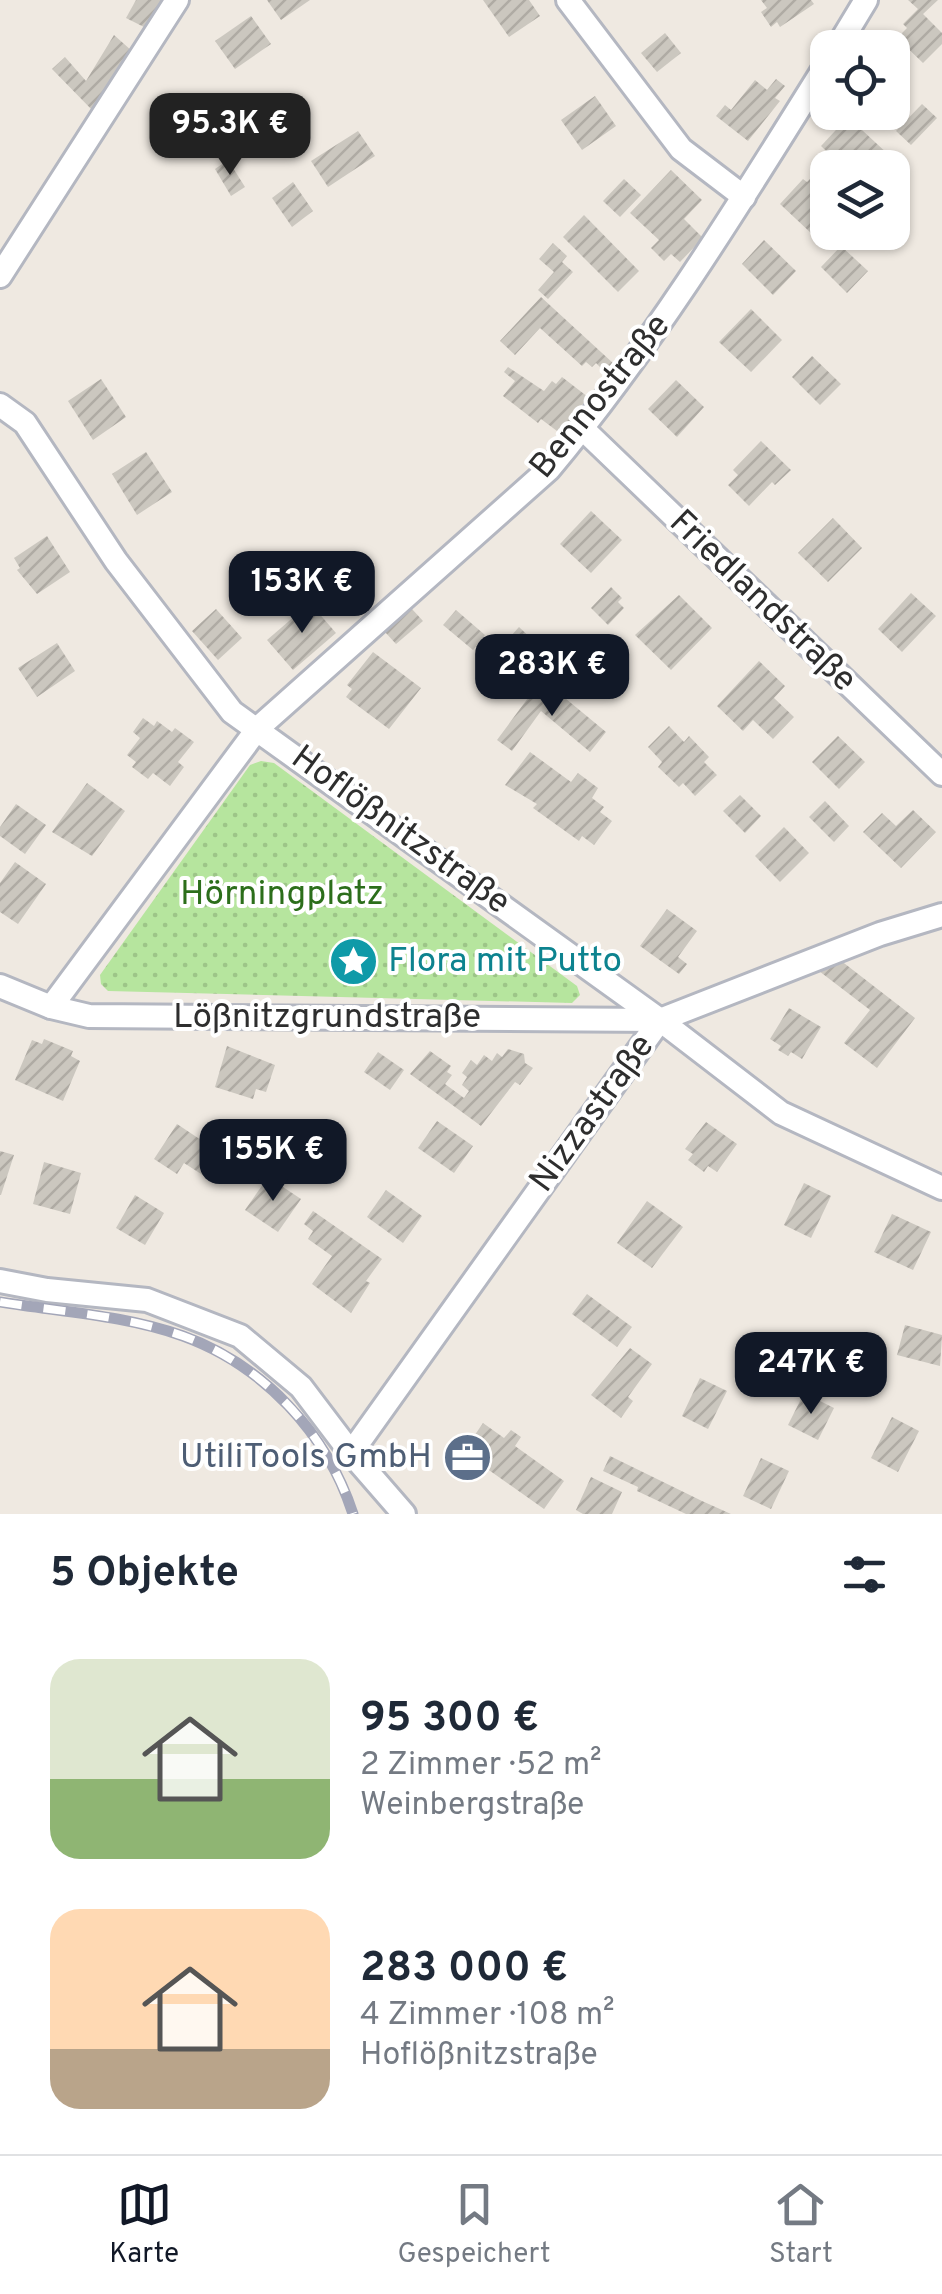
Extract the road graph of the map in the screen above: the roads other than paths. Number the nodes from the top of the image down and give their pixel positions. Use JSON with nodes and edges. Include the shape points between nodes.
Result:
{"nodes":[{"id":1,"x":176,"y":0,"type":"edge"},
{"id":2,"x":568,"y":0,"type":"edge"},
{"id":3,"x":866,"y":0,"type":"edge"},
{"id":4,"x":848,"y":30,"type":"edge"},
{"id":5,"x":810,"y":91,"type":"edge"},
{"id":6,"x":744,"y":197,"type":"junction"},
{"id":7,"x":0,"y":276,"type":"edge"},
{"id":8,"x":0,"y":405,"type":"edge"},
{"id":9,"x":583,"y":429,"type":"junction"},
{"id":10,"x":258,"y":728,"type":"junction"},
{"id":11,"x":942,"y":774,"type":"edge"},
{"id":12,"x":942,"y":915,"type":"edge"},
{"id":13,"x":0,"y":986,"type":"edge"},
{"id":14,"x":51,"y":1007,"type":"junction"},
{"id":15,"x":660,"y":1020,"type":"junction"},
{"id":16,"x":942,"y":1188,"type":"edge"},
{"id":17,"x":0,"y":1281,"type":"edge"},
{"id":18,"x":351,"y":1453,"type":"junction"},
{"id":19,"x":404,"y":1514,"type":"edge"}],
"edges":[{"from":1,"to":7,"type":"street"},
{"from":2,"to":6,"type":"street","via":[[682,149]]},
{"from":3,"to":4,"type":"street"},
{"from":5,"to":6,"type":"street","name":"Bennostraße"},
{"from":6,"to":9,"type":"street","name":"Bennostraße"},
{"from":8,"to":10,"type":"street","name":"Hoflößnitzstraße","via":[[25,423],[116,561],[232,712]]},
{"from":9,"to":10,"type":"street","name":"Bennostraße","via":[[549,470]]},
{"from":9,"to":11,"type":"street","name":"Friedlandstraße"},
{"from":10,"to":14,"type":"street","name":"Bennostraße"},
{"from":10,"to":15,"type":"street","name":"Hoflößnitzstraße"},
{"from":12,"to":15,"type":"street","name":"Nizzastraße"},
{"from":13,"to":14,"type":"street","name":"Lößnitzgrundstraße"},
{"from":14,"to":15,"type":"street","name":"Lößnitzgrundstraße","via":[[89,1016]]},
{"from":15,"to":16,"type":"street","name":"Hoflößnitzstraße","via":[[782,1113]]},
{"from":15,"to":18,"type":"street","name":"Nizzastraße"},
{"from":17,"to":18,"type":"street","via":[[146,1300],[240,1336],[300,1386]]},
{"from":18,"to":19,"type":"street"}]}
